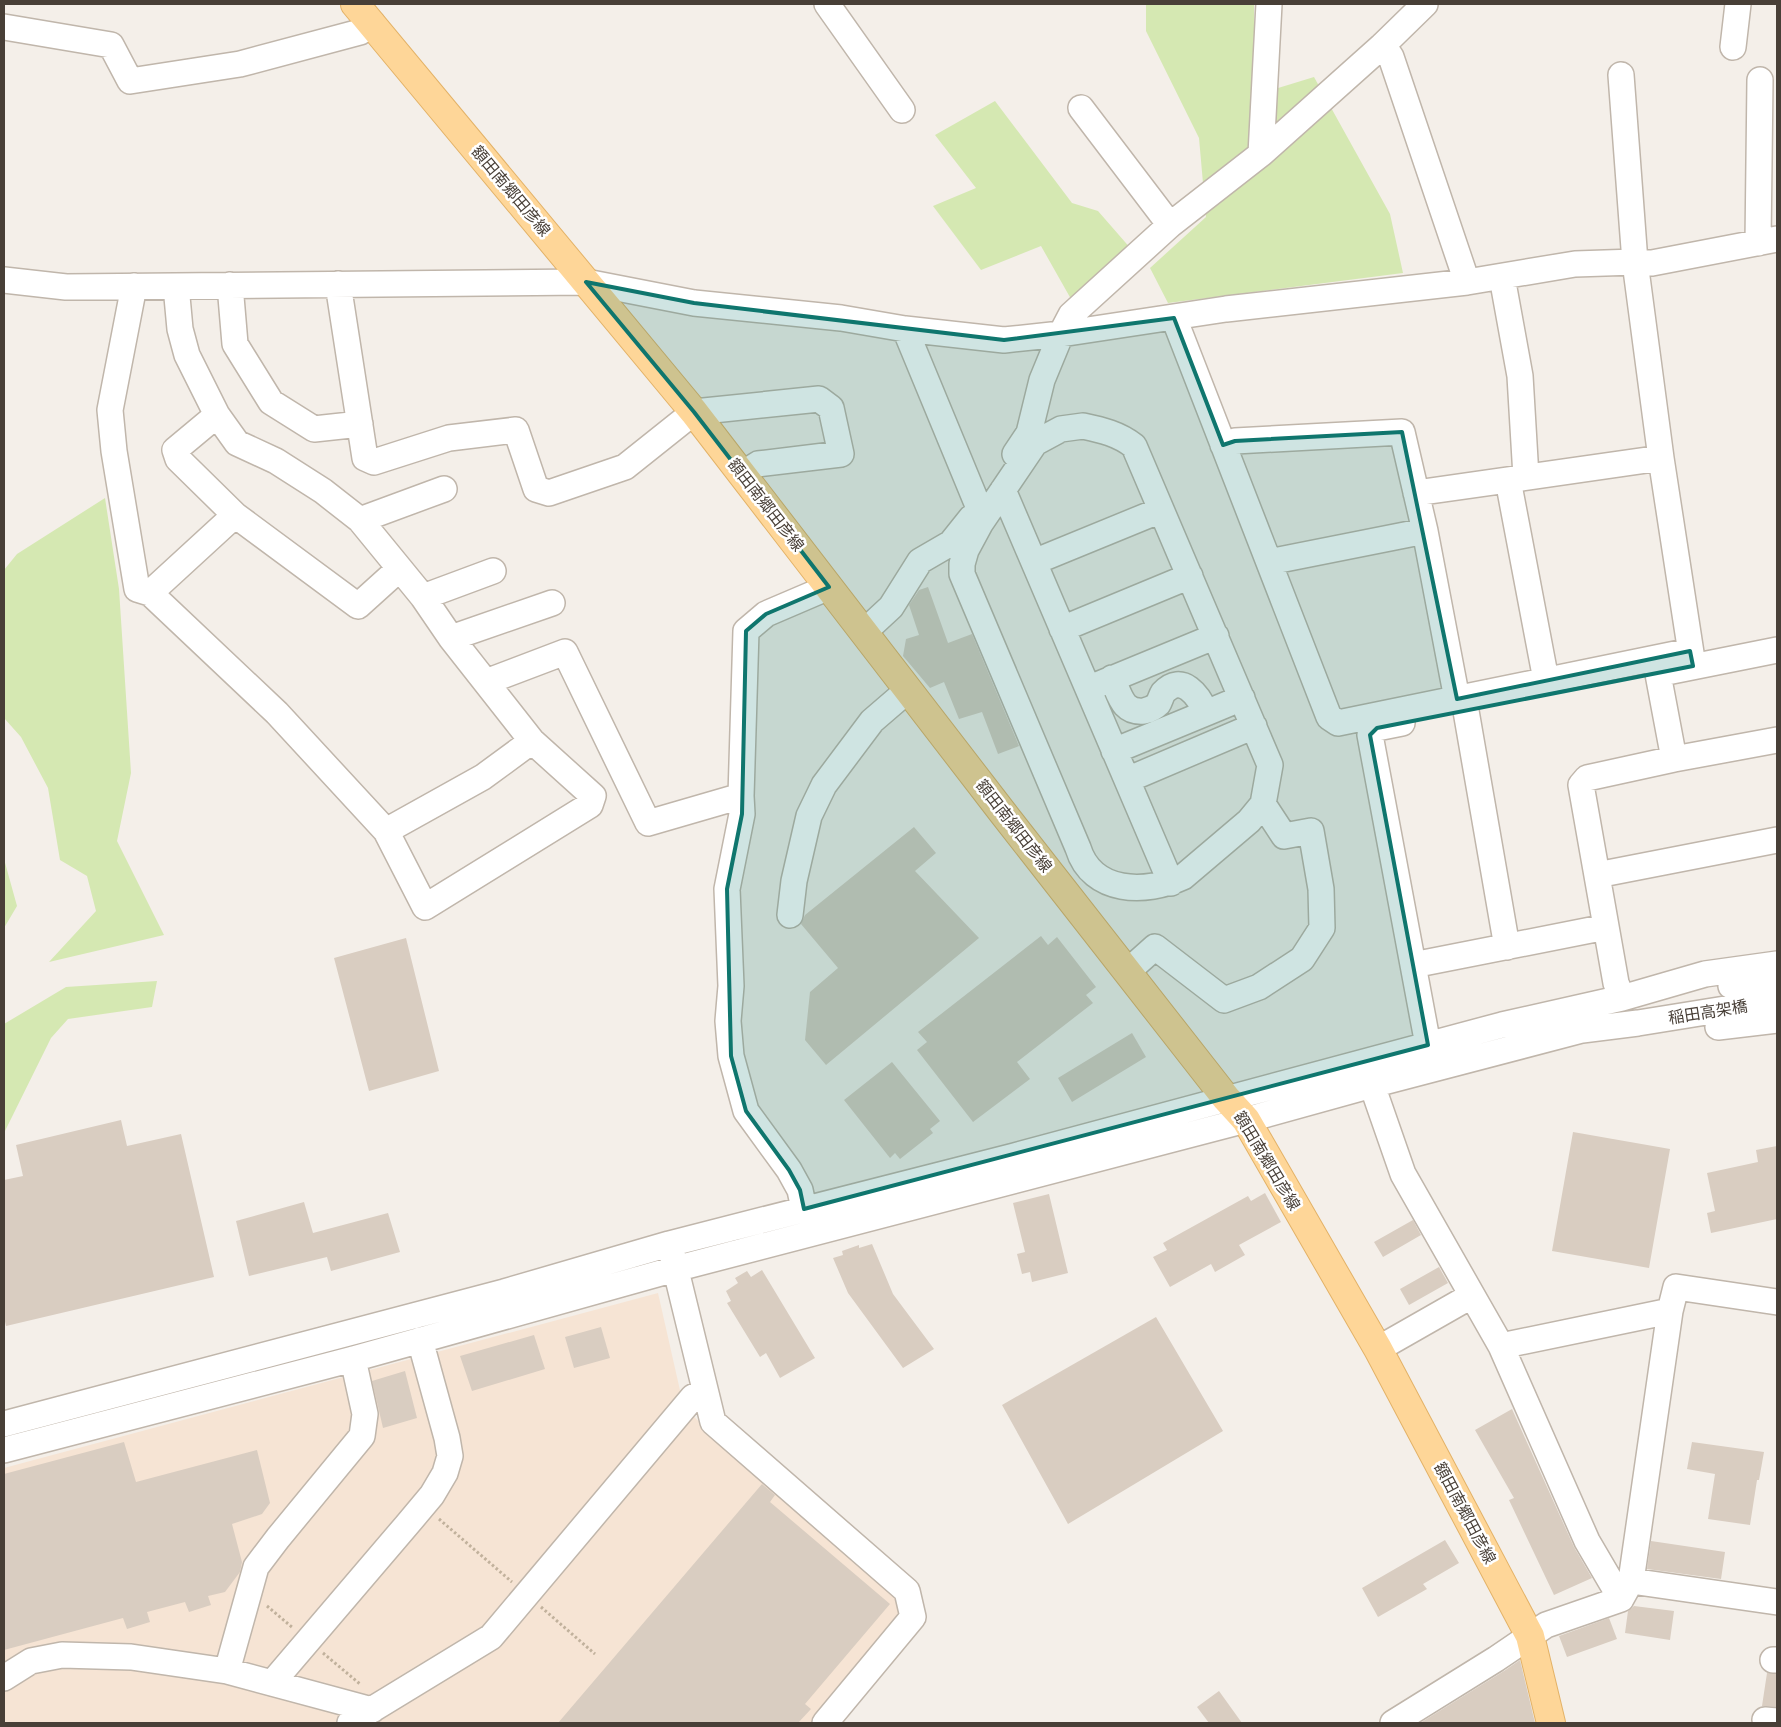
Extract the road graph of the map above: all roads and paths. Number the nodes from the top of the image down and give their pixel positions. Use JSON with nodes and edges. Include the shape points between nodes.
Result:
{"nodes":[{"id":1,"x":827,"y":4,"type":"edge"},
{"id":2,"x":1269,"y":4,"type":"edge"},
{"id":3,"x":1425,"y":4,"type":"edge"},
{"id":4,"x":1738,"y":4,"type":"edge"},
{"id":5,"x":364,"y":13,"type":"edge"},
{"id":6,"x":4,"y":27,"type":"edge"},
{"id":7,"x":1383,"y":45,"type":"junction"},
{"id":8,"x":1733,"y":47,"type":"dead end"},
{"id":9,"x":1621,"y":75,"type":"dead end"},
{"id":10,"x":1760,"y":80,"type":"dead end"},
{"id":11,"x":1081,"y":108,"type":"dead end"},
{"id":12,"x":902,"y":110,"type":"dead end"},
{"id":13,"x":1261,"y":154,"type":"junction"},
{"id":14,"x":1170,"y":225,"type":"junction"},
{"id":15,"x":1768,"y":241,"type":"edge"},
{"id":16,"x":1635,"y":262,"type":"junction"},
{"id":17,"x":1502,"y":277,"type":"junction"},
{"id":18,"x":4,"y":280,"type":"edge"},
{"id":19,"x":586,"y":282,"type":"junction"},
{"id":20,"x":1467,"y":282,"type":"junction"},
{"id":21,"x":338,"y":284,"type":"junction"},
{"id":22,"x":230,"y":285,"type":"junction"},
{"id":23,"x":134,"y":286,"type":"junction"},
{"id":24,"x":176,"y":286,"type":"junction"},
{"id":25,"x":1174,"y":318,"type":"junction"},
{"id":26,"x":905,"y":329,"type":"junction"},
{"id":27,"x":1061,"y":334,"type":"junction"},
{"id":28,"x":694,"y":412,"type":"junction"},
{"id":29,"x":217,"y":415,"type":"junction"},
{"id":30,"x":360,"y":424,"type":"junction"},
{"id":31,"x":1223,"y":445,"type":"junction"},
{"id":32,"x":1661,"y":458,"type":"junction"},
{"id":33,"x":742,"y":474,"type":"junction"},
{"id":34,"x":1517,"y":479,"type":"junction"},
{"id":35,"x":444,"y":489,"type":"dead end"},
{"id":36,"x":1003,"y":490,"type":"junction"},
{"id":37,"x":1416,"y":493,"type":"junction"},
{"id":38,"x":979,"y":508,"type":"junction"},
{"id":39,"x":1162,"y":510,"type":"junction"},
{"id":40,"x":235,"y":515,"type":"junction"},
{"id":41,"x":360,"y":520,"type":"junction"},
{"id":42,"x":1425,"y":531,"type":"junction"},
{"id":43,"x":1034,"y":562,"type":"junction"},
{"id":44,"x":1269,"y":562,"type":"junction"},
{"id":45,"x":400,"y":569,"type":"junction"},
{"id":46,"x":493,"y":571,"type":"dead end"},
{"id":47,"x":1190,"y":576,"type":"junction"},
{"id":48,"x":829,"y":587,"type":"junction"},
{"id":49,"x":150,"y":593,"type":"junction"},
{"id":50,"x":423,"y":597,"type":"junction"},
{"id":51,"x":552,"y":603,"type":"dead end"},
{"id":52,"x":1062,"y":629,"type":"junction"},
{"id":53,"x":864,"y":632,"type":"junction"},
{"id":54,"x":1216,"y":636,"type":"junction"},
{"id":55,"x":451,"y":638,"type":"junction"},
{"id":56,"x":1777,"y":650,"type":"edge"},
{"id":57,"x":1691,"y":659,"type":"junction"},
{"id":58,"x":1658,"y":674,"type":"junction"},
{"id":59,"x":1112,"y":678,"type":"junction"},
{"id":60,"x":1546,"y":680,"type":"junction"},
{"id":61,"x":486,"y":682,"type":"junction"},
{"id":62,"x":1088,"y":688,"type":"junction"},
{"id":63,"x":908,"y":690,"type":"junction"},
{"id":64,"x":1242,"y":698,"type":"junction"},
{"id":65,"x":1461,"y":705,"type":"junction"},
{"id":66,"x":1206,"y":712,"type":"junction"},
{"id":67,"x":1254,"y":726,"type":"junction"},
{"id":68,"x":532,"y":740,"type":"junction"},
{"id":69,"x":1777,"y":740,"type":"edge"},
{"id":70,"x":1114,"y":751,"type":"junction"},
{"id":71,"x":1674,"y":759,"type":"junction"},
{"id":72,"x":1127,"y":780,"type":"junction"},
{"id":73,"x":741,"y":796,"type":"junction"},
{"id":74,"x":1263,"y":804,"type":"junction"},
{"id":75,"x":386,"y":831,"type":"junction"},
{"id":76,"x":1777,"y":840,"type":"edge"},
{"id":77,"x":1597,"y":875,"type":"junction"},
{"id":78,"x":1171,"y":883,"type":"junction"},
{"id":79,"x":790,"y":916,"type":"dead end"},
{"id":80,"x":1606,"y":926,"type":"junction"},
{"id":81,"x":1507,"y":947,"type":"junction"},
{"id":82,"x":1777,"y":951,"type":"edge"},
{"id":83,"x":1777,"y":964,"type":"edge"},
{"id":84,"x":1413,"y":965,"type":"junction"},
{"id":85,"x":1127,"y":972,"type":"junction"},
{"id":86,"x":1777,"y":982,"type":"edge"},
{"id":87,"x":1619,"y":991,"type":"junction"},
{"id":88,"x":1777,"y":1003,"type":"edge"},
{"id":89,"x":1777,"y":1020,"type":"edge"},
{"id":90,"x":1426,"y":1038,"type":"junction"},
{"id":91,"x":1522,"y":1046,"type":"junction"},
{"id":92,"x":1372,"y":1085,"type":"junction"},
{"id":93,"x":1226,"y":1098,"type":"junction"},
{"id":94,"x":1246,"y":1120,"type":"junction"},
{"id":95,"x":804,"y":1209,"type":"junction"},
{"id":96,"x":669,"y":1244,"type":"junction"},
{"id":97,"x":675,"y":1269,"type":"junction"},
{"id":98,"x":1471,"y":1296,"type":"junction"},
{"id":99,"x":1777,"y":1302,"type":"edge"},
{"id":100,"x":1670,"y":1311,"type":"junction"},
{"id":101,"x":420,"y":1340,"type":"junction"},
{"id":102,"x":1501,"y":1346,"type":"junction"},
{"id":103,"x":1378,"y":1349,"type":"junction"},
{"id":104,"x":352,"y":1359,"type":"junction"},
{"id":105,"x":705,"y":1392,"type":"junction"},
{"id":106,"x":4,"y":1424,"type":"edge"},
{"id":107,"x":4,"y":1450,"type":"edge"},
{"id":108,"x":423,"y":1506,"type":"junction"},
{"id":109,"x":1626,"y":1590,"type":"junction"},
{"id":110,"x":249,"y":1591,"type":"junction"},
{"id":111,"x":527,"y":1595,"type":"junction"},
{"id":112,"x":1777,"y":1602,"type":"edge"},
{"id":113,"x":1530,"y":1636,"type":"junction"},
{"id":114,"x":308,"y":1641,"type":"junction"},
{"id":115,"x":595,"y":1654,"type":"dead end"},
{"id":116,"x":226,"y":1671,"type":"junction"},
{"id":117,"x":4,"y":1678,"type":"edge"},
{"id":118,"x":272,"y":1683,"type":"junction"},
{"id":119,"x":381,"y":1704,"type":"junction"},
{"id":120,"x":350,"y":1723,"type":"edge"},
{"id":121,"x":825,"y":1723,"type":"edge"},
{"id":122,"x":1393,"y":1723,"type":"edge"},
{"id":123,"x":1551,"y":1723,"type":"edge"}],
"edges":[{"from":1,"to":12,"type":"street"},
{"from":2,"to":13,"type":"street"},
{"from":3,"to":7,"type":"street"},
{"from":4,"to":8,"type":"street"},
{"from":5,"to":6,"type":"street","via":[[360,32],[240,64],[130,81],[111,45]]},
{"from":5,"to":19,"type":"main road","name":"額田南郷田彦線"},
{"from":7,"to":13,"type":"street"},
{"from":7,"to":20,"type":"street","via":[[1391,57]]},
{"from":9,"to":16,"type":"street"},
{"from":10,"to":15,"type":"street"},
{"from":11,"to":14,"type":"street"},
{"from":13,"to":14,"type":"street"},
{"from":14,"to":27,"type":"street","via":[[1071,315]]},
{"from":15,"to":16,"type":"street","via":[[1652,263]]},
{"from":16,"to":17,"type":"street","via":[[1575,264]]},
{"from":16,"to":32,"type":"street"},
{"from":17,"to":20,"type":"street"},
{"from":17,"to":34,"type":"street","via":[[1520,376]]},
{"from":18,"to":23,"type":"street","via":[[66,287]]},
{"from":19,"to":21,"type":"street"},
{"from":19,"to":26,"type":"street","via":[[694,303],[841,318]]},
{"from":19,"to":28,"type":"main road","name":"額田南郷田彦線"},
{"from":20,"to":25,"type":"street","via":[[1226,309]]},
{"from":21,"to":22,"type":"street"},
{"from":21,"to":30,"type":"street"},
{"from":22,"to":24,"type":"street"},
{"from":22,"to":30,"type":"street","via":[[235,344],[272,402],[314,429]]},
{"from":23,"to":24,"type":"street"},
{"from":23,"to":49,"type":"street","via":[[110,410],[137,589]]},
{"from":24,"to":29,"type":"street","via":[[180,329],[188,355]]},
{"from":25,"to":27,"type":"street"},
{"from":25,"to":31,"type":"street"},
{"from":26,"to":27,"type":"street","via":[[1004,340]]},
{"from":26,"to":38,"type":"street"},
{"from":27,"to":38,"type":"street","via":[[1042,380],[1029,433]]},
{"from":28,"to":30,"type":"street","via":[[625,466],[549,493],[536,489],[516,430],[450,438],[374,462],[365,458]]},
{"from":28,"to":33,"type":"main road","name":"額田南郷田彦線"},
{"from":28,"to":33,"type":"street","via":[[819,399],[831,408],[841,454],[758,464]]},
{"from":29,"to":40,"type":"street","via":[[175,450],[178,459]]},
{"from":29,"to":41,"type":"street","via":[[237,443],[276,461]]},
{"from":31,"to":37,"type":"street","via":[[1235,441],[1402,432]]},
{"from":31,"to":44,"type":"street"},
{"from":32,"to":34,"type":"street"},
{"from":32,"to":57,"type":"street"},
{"from":33,"to":48,"type":"main road","name":"額田南郷田彦線"},
{"from":34,"to":37,"type":"street"},
{"from":34,"to":60,"type":"street"},
{"from":35,"to":41,"type":"street"},
{"from":36,"to":39,"type":"street","via":[[1035,443],[1061,429],[1083,426],[1114,434],[1134,446]]},
{"from":36,"to":43,"type":"street"},
{"from":36,"to":78,"type":"street","via":[[966,550],[962,574],[1082,860],[1093,874],[1120,886],[1151,887]]},
{"from":37,"to":42,"type":"street"},
{"from":38,"to":53,"type":"street","via":[[951,543],[920,561],[891,607]]},
{"from":39,"to":43,"type":"street"},
{"from":39,"to":47,"type":"street"},
{"from":40,"to":45,"type":"street","via":[[358,606]]},
{"from":40,"to":49,"type":"street"},
{"from":41,"to":45,"type":"street"},
{"from":42,"to":44,"type":"street"},
{"from":42,"to":65,"type":"street"},
{"from":43,"to":52,"type":"street"},
{"from":44,"to":65,"type":"street","via":[[1329,717],[1338,723]]},
{"from":45,"to":50,"type":"street"},
{"from":46,"to":50,"type":"street"},
{"from":47,"to":52,"type":"street"},
{"from":47,"to":54,"type":"street"},
{"from":48,"to":53,"type":"main road","name":"額田南郷田彦線"},
{"from":48,"to":73,"type":"street","via":[[766,614],[746,631]]},
{"from":49,"to":75,"type":"street","via":[[277,713]]},
{"from":50,"to":55,"type":"street"},
{"from":51,"to":55,"type":"street"},
{"from":52,"to":62,"type":"street"},
{"from":53,"to":63,"type":"main road","name":"額田南郷田彦線"},
{"from":54,"to":59,"type":"street"},
{"from":54,"to":64,"type":"street"},
{"from":55,"to":61,"type":"street"},
{"from":56,"to":57,"type":"street"},
{"from":57,"to":58,"type":"street"},
{"from":57,"to":60,"type":"street"},
{"from":58,"to":65,"type":"street"},
{"from":58,"to":71,"type":"street"},
{"from":59,"to":62,"type":"street"},
{"from":59,"to":66,"type":"street","via":[[1128,709],[1149,710],[1158,703],[1162,694],[1181,685],[1197,695]]},
{"from":60,"to":65,"type":"street"},
{"from":61,"to":68,"type":"street"},
{"from":61,"to":73,"type":"street","via":[[565,652],[648,823]]},
{"from":62,"to":70,"type":"street"},
{"from":63,"to":79,"type":"street","via":[[872,721],[824,785],[809,816],[794,881]]},
{"from":63,"to":85,"type":"main road","name":"額田南郷田彦線"},
{"from":64,"to":66,"type":"street"},
{"from":64,"to":67,"type":"street"},
{"from":65,"to":81,"type":"street"},
{"from":65,"to":84,"type":"street","via":[[1377,728],[1370,735]]},
{"from":66,"to":70,"type":"street"},
{"from":67,"to":72,"type":"street"},
{"from":67,"to":74,"type":"street","via":[[1270,765]]},
{"from":68,"to":75,"type":"street","via":[[483,777]]},
{"from":68,"to":75,"type":"street","via":[[593,796],[590,805],[424,907]]},
{"from":69,"to":71,"type":"street"},
{"from":70,"to":72,"type":"street"},
{"from":71,"to":77,"type":"street","via":[[1587,778],[1581,785]]},
{"from":72,"to":78,"type":"street"},
{"from":73,"to":95,"type":"street","via":[[742,814],[726,889],[731,1056],[746,1111],[793,1177]]},
{"from":74,"to":78,"type":"street","via":[[1249,821],[1183,878]]},
{"from":74,"to":85,"type":"street","via":[[1284,836],[1311,831],[1321,889],[1322,928],[1302,958],[1258,987],[1224,1000],[1156,947]]},
{"from":76,"to":77,"type":"street"},
{"from":77,"to":80,"type":"street"},
{"from":80,"to":81,"type":"street"},
{"from":80,"to":87,"type":"street"},
{"from":81,"to":84,"type":"street"},
{"from":82,"to":87,"type":"street","via":[[1708,959]]},
{"from":83,"to":87,"type":"street"},
{"from":84,"to":90,"type":"street"},
{"from":85,"to":93,"type":"main road","name":"額田南郷田彦線"},
{"from":86,"to":87,"type":"street","name":"稲田高架橋"},
{"from":87,"to":90,"type":"street","via":[[1502,1025]]},
{"from":88,"to":91,"type":"street","name":"稲田高架橋","via":[[1582,1030]]},
{"from":89,"to":91,"type":"street","via":[[1614,1040]]},
{"from":90,"to":93,"type":"street"},
{"from":91,"to":92,"type":"street"},
{"from":92,"to":94,"type":"street"},
{"from":92,"to":98,"type":"street","via":[[1402,1174]]},
{"from":93,"to":94,"type":"main road","name":"額田南郷田彦線"},
{"from":93,"to":95,"type":"street"},
{"from":94,"to":97,"type":"street"},
{"from":94,"to":103,"type":"main road","name":"額田南郷田彦線"},
{"from":95,"to":96,"type":"street"},
{"from":96,"to":97,"type":"street"},
{"from":96,"to":106,"type":"street","via":[[504,1292]]},
{"from":97,"to":101,"type":"street"},
{"from":97,"to":105,"type":"street"},
{"from":98,"to":102,"type":"street"},
{"from":98,"to":103,"type":"street"},
{"from":99,"to":100,"type":"street","via":[[1676,1288]]},
{"from":100,"to":102,"type":"street"},
{"from":100,"to":109,"type":"street"},
{"from":101,"to":104,"type":"street"},
{"from":101,"to":108,"type":"street","via":[[450,1456],[445,1473]]},
{"from":102,"to":109,"type":"street","via":[[1587,1541]]},
{"from":103,"to":113,"type":"main road","name":"額田南郷田彦線"},
{"from":104,"to":107,"type":"street"},
{"from":104,"to":110,"type":"street","via":[[365,1414],[362,1436],[256,1567]]},
{"from":105,"to":111,"type":"street","via":[[694,1397]]},
{"from":105,"to":121,"type":"street","via":[[713,1422],[907,1591],[913,1617]]},
{"from":108,"to":111,"type":"path"},
{"from":108,"to":114,"type":"street"},
{"from":109,"to":112,"type":"street"},
{"from":109,"to":113,"type":"street","via":[[1546,1625]]},
{"from":110,"to":114,"type":"path"},
{"from":110,"to":116,"type":"street"},
{"from":111,"to":115,"type":"path"},
{"from":111,"to":119,"type":"street","via":[[491,1638]]},
{"from":113,"to":122,"type":"street"},
{"from":113,"to":123,"type":"main road","name":"額田南郷田彦線"},
{"from":114,"to":118,"type":"street"},
{"from":114,"to":119,"type":"path"},
{"from":116,"to":117,"type":"street","via":[[131,1657],[62,1655],[31,1661]]},
{"from":116,"to":118,"type":"street"},
{"from":118,"to":119,"type":"street"},
{"from":119,"to":120,"type":"street"}]}
